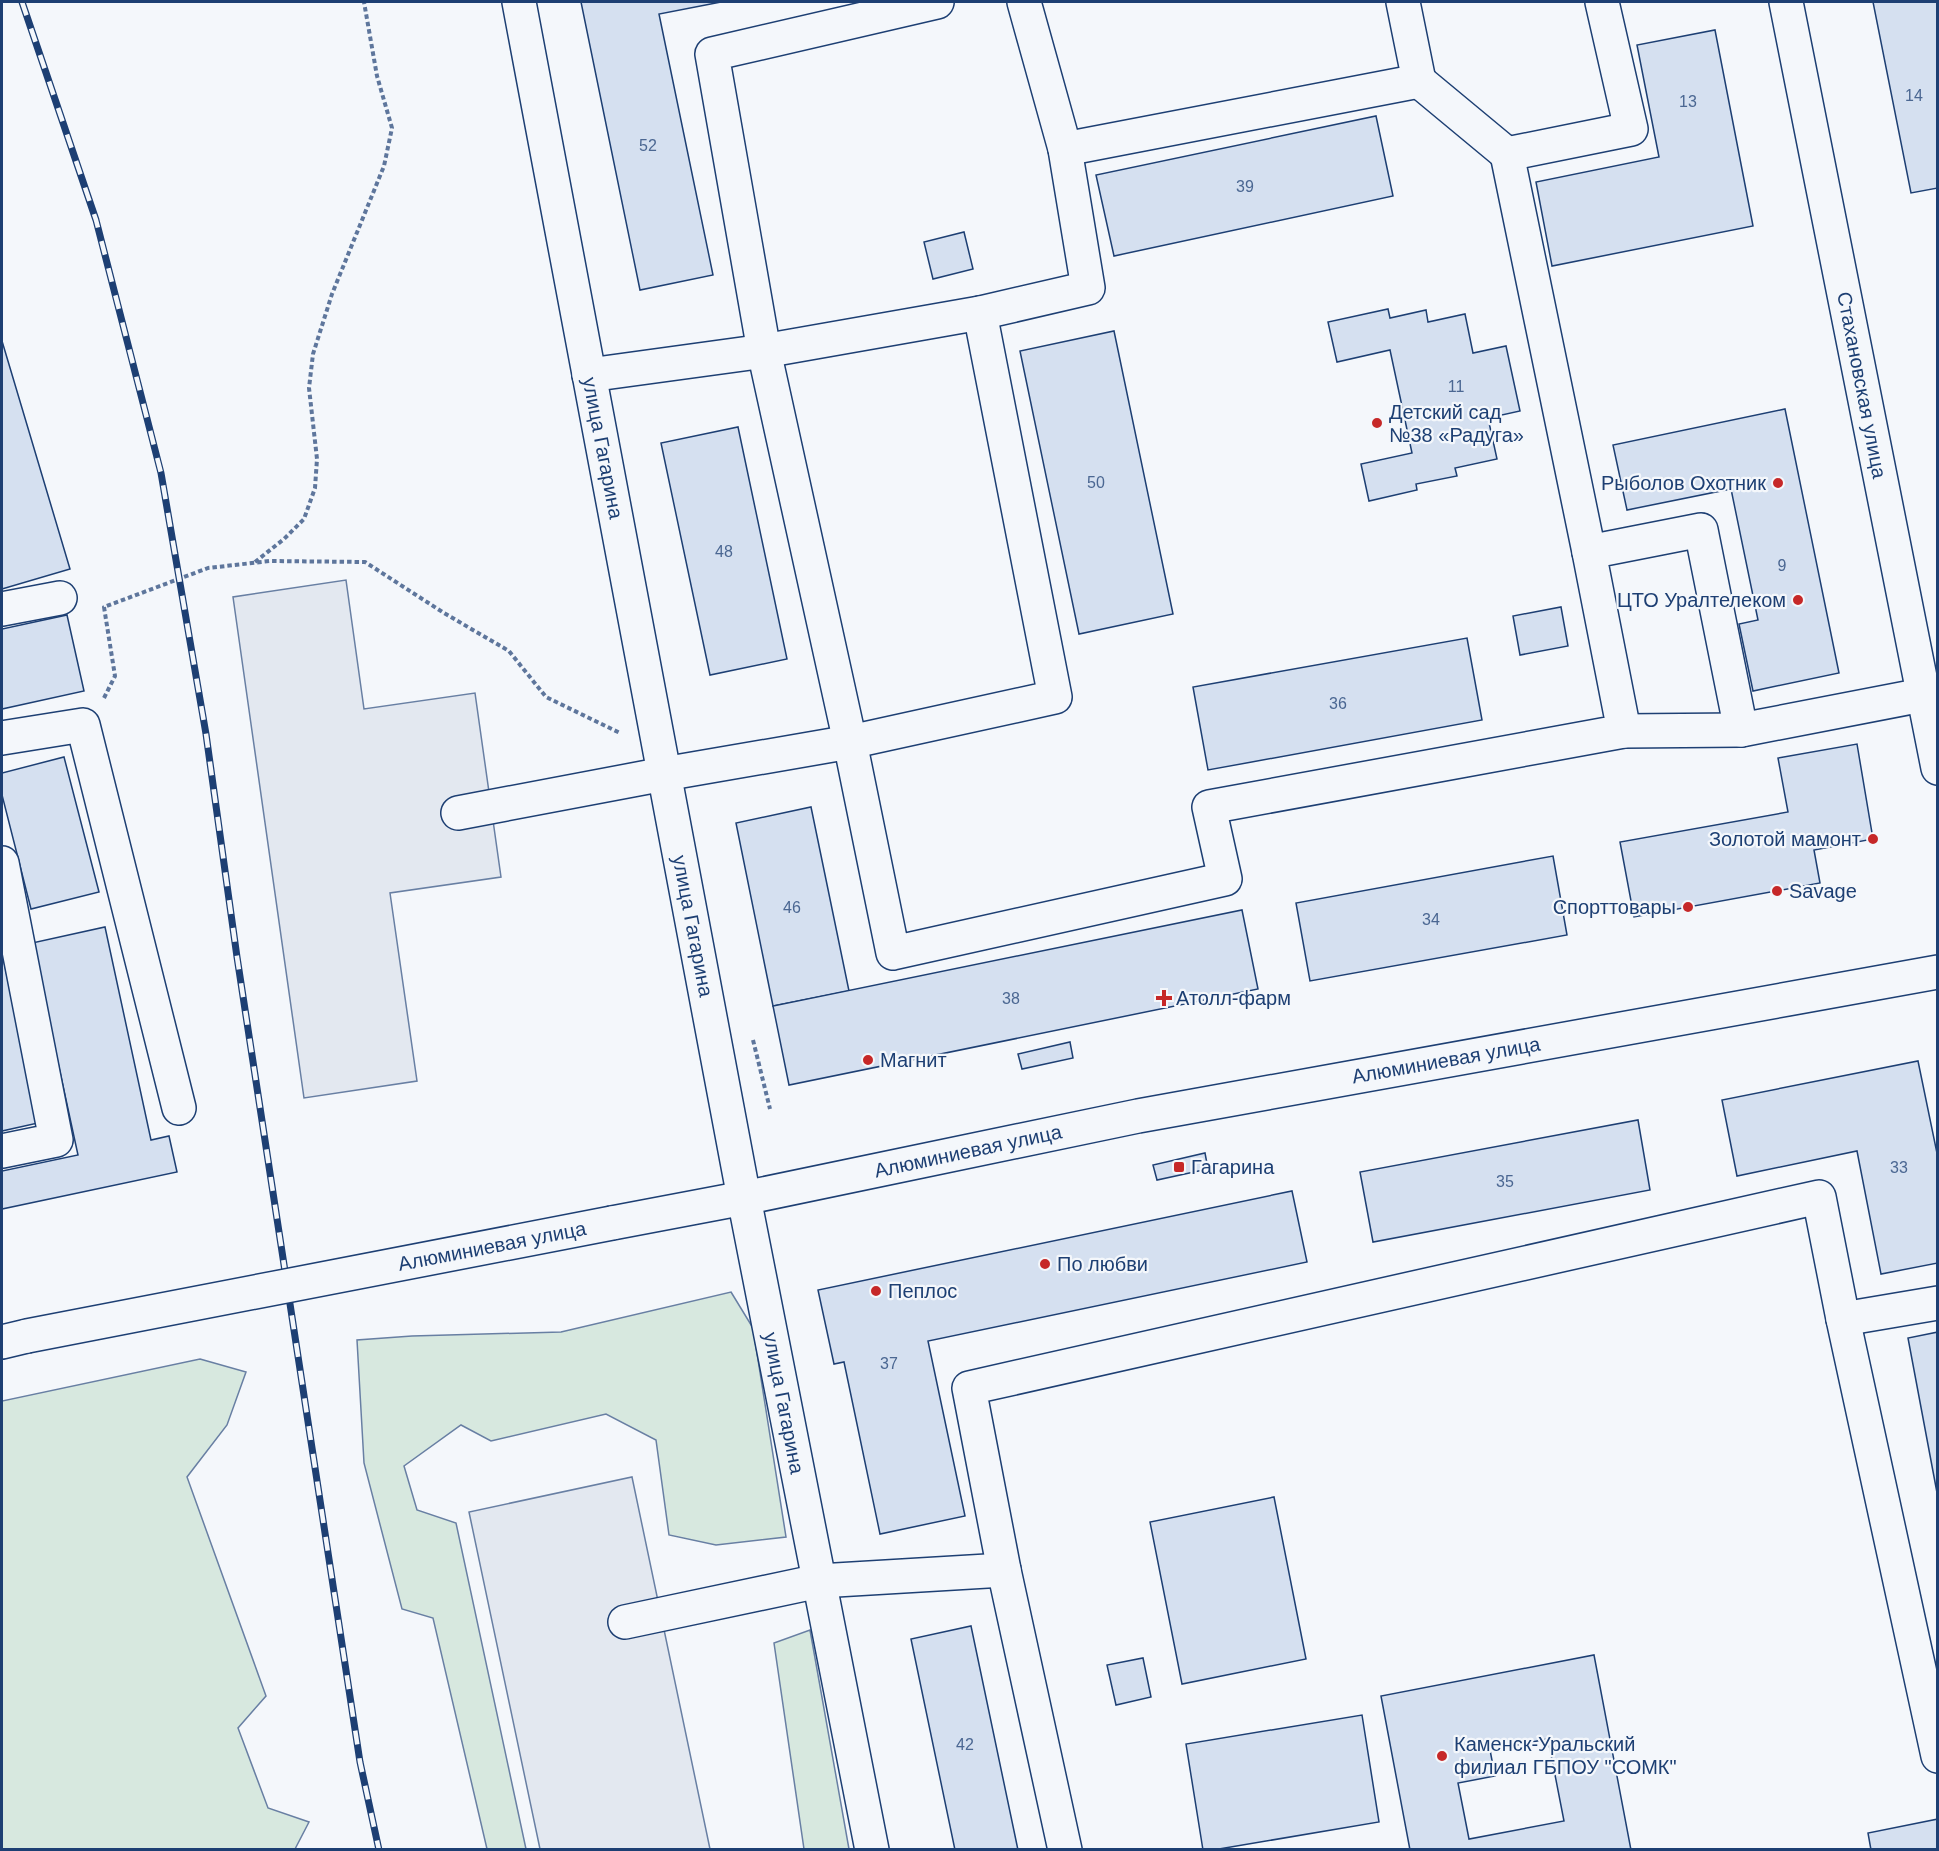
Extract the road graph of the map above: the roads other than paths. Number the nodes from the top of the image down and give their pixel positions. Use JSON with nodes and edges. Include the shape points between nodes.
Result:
{"nodes":[{"id":1,"x":519,"y":2,"type":"edge"},
{"id":2,"x":937,"y":2,"type":"edge"},
{"id":3,"x":1024,"y":2,"type":"edge"},
{"id":4,"x":1403,"y":2,"type":"edge"},
{"id":5,"x":1602,"y":2,"type":"edge"},
{"id":6,"x":1786,"y":2,"type":"edge"},
{"id":7,"x":1419,"y":81,"type":"junction"},
{"id":8,"x":1065,"y":149,"type":"junction"},
{"id":9,"x":1507,"y":154,"type":"junction"},
{"id":10,"x":980,"y":313,"type":"junction"},
{"id":11,"x":764,"y":351,"type":"junction"},
{"id":12,"x":589,"y":375,"type":"junction"},
{"id":13,"x":1589,"y":552,"type":"junction"},
{"id":14,"x":60,"y":598,"type":"dead end"},
{"id":15,"x":2,"y":609,"type":"edge"},
{"id":16,"x":1930,"y":694,"type":"edge"},
{"id":17,"x":1741,"y":730,"type":"junction"},
{"id":18,"x":1624,"y":731,"type":"junction"},
{"id":19,"x":2,"y":738,"type":"edge"},
{"id":20,"x":850,"y":742,"type":"junction"},
{"id":21,"x":662,"y":763,"type":"junction"},
{"id":22,"x":1938,"y":768,"type":"edge"},
{"id":23,"x":458,"y":813,"type":"dead end"},
{"id":24,"x":2,"y":863,"type":"edge"},
{"id":25,"x":1938,"y":972,"type":"edge"},
{"id":26,"x":178,"y":1108,"type":"dead end"},
{"id":27,"x":2,"y":1151,"type":"edge"},
{"id":28,"x":744,"y":1198,"type":"junction"},
{"id":29,"x":1938,"y":1302,"type":"edge"},
{"id":30,"x":1843,"y":1319,"type":"junction"},
{"id":31,"x":14,"y":1339,"type":"edge"},
{"id":32,"x":1004,"y":1570,"type":"junction"},
{"id":33,"x":819,"y":1581,"type":"junction"},
{"id":34,"x":625,"y":1622,"type":"dead end"},
{"id":35,"x":1928,"y":1660,"type":"edge"},
{"id":36,"x":1938,"y":1756,"type":"edge"},
{"id":37,"x":872,"y":1850,"type":"edge"},
{"id":38,"x":1065,"y":1850,"type":"edge"}],
"edges":[{"from":1,"to":12,"type":"street","name":"улица Гагарина"},
{"from":2,"to":11,"type":"street","via":[[712,54]]},
{"from":3,"to":8,"type":"street"},
{"from":4,"to":7,"type":"street"},
{"from":5,"to":9,"type":"street","via":[[1631,129]]},
{"from":6,"to":16,"type":"street","name":"Стахановская улица"},
{"from":7,"to":8,"type":"street"},
{"from":7,"to":9,"type":"street"},
{"from":8,"to":10,"type":"street","via":[[1088,288]]},
{"from":9,"to":13,"type":"street"},
{"from":10,"to":11,"type":"street"},
{"from":10,"to":20,"type":"street","via":[[1055,697]]},
{"from":11,"to":12,"type":"street"},
{"from":11,"to":20,"type":"street"},
{"from":12,"to":21,"type":"street","name":"улица Гагарина"},
{"from":13,"to":17,"type":"street","via":[[1701,530]]},
{"from":13,"to":18,"type":"street"},
{"from":14,"to":15,"type":"street"},
{"from":16,"to":17,"type":"street"},
{"from":16,"to":22,"type":"street","name":"Стахановская улица"},
{"from":17,"to":18,"type":"street"},
{"from":18,"to":20,"type":"street","via":[[1209,807],[1225,879],[893,953]]},
{"from":19,"to":26,"type":"street","via":[[83,725]]},
{"from":20,"to":21,"type":"street"},
{"from":21,"to":23,"type":"street"},
{"from":21,"to":28,"type":"street","name":"улица Гагарина"},
{"from":24,"to":27,"type":"street","via":[[56,1140]]},
{"from":25,"to":28,"type":"street","name":"Алюминиевая улица","via":[[1138,1116]]},
{"from":28,"to":31,"type":"street","name":"Алюминиевая улица","bridge":true},
{"from":28,"to":33,"type":"street","name":"улица Гагарина"},
{"from":29,"to":30,"type":"street"},
{"from":30,"to":32,"type":"street","via":[[1819,1197],[969,1388]]},
{"from":30,"to":35,"type":"street"},
{"from":32,"to":33,"type":"street"},
{"from":32,"to":38,"type":"street"},
{"from":33,"to":34,"type":"street"},
{"from":33,"to":37,"type":"street","name":"улица Гагарина"},
{"from":35,"to":36,"type":"street"}]}
